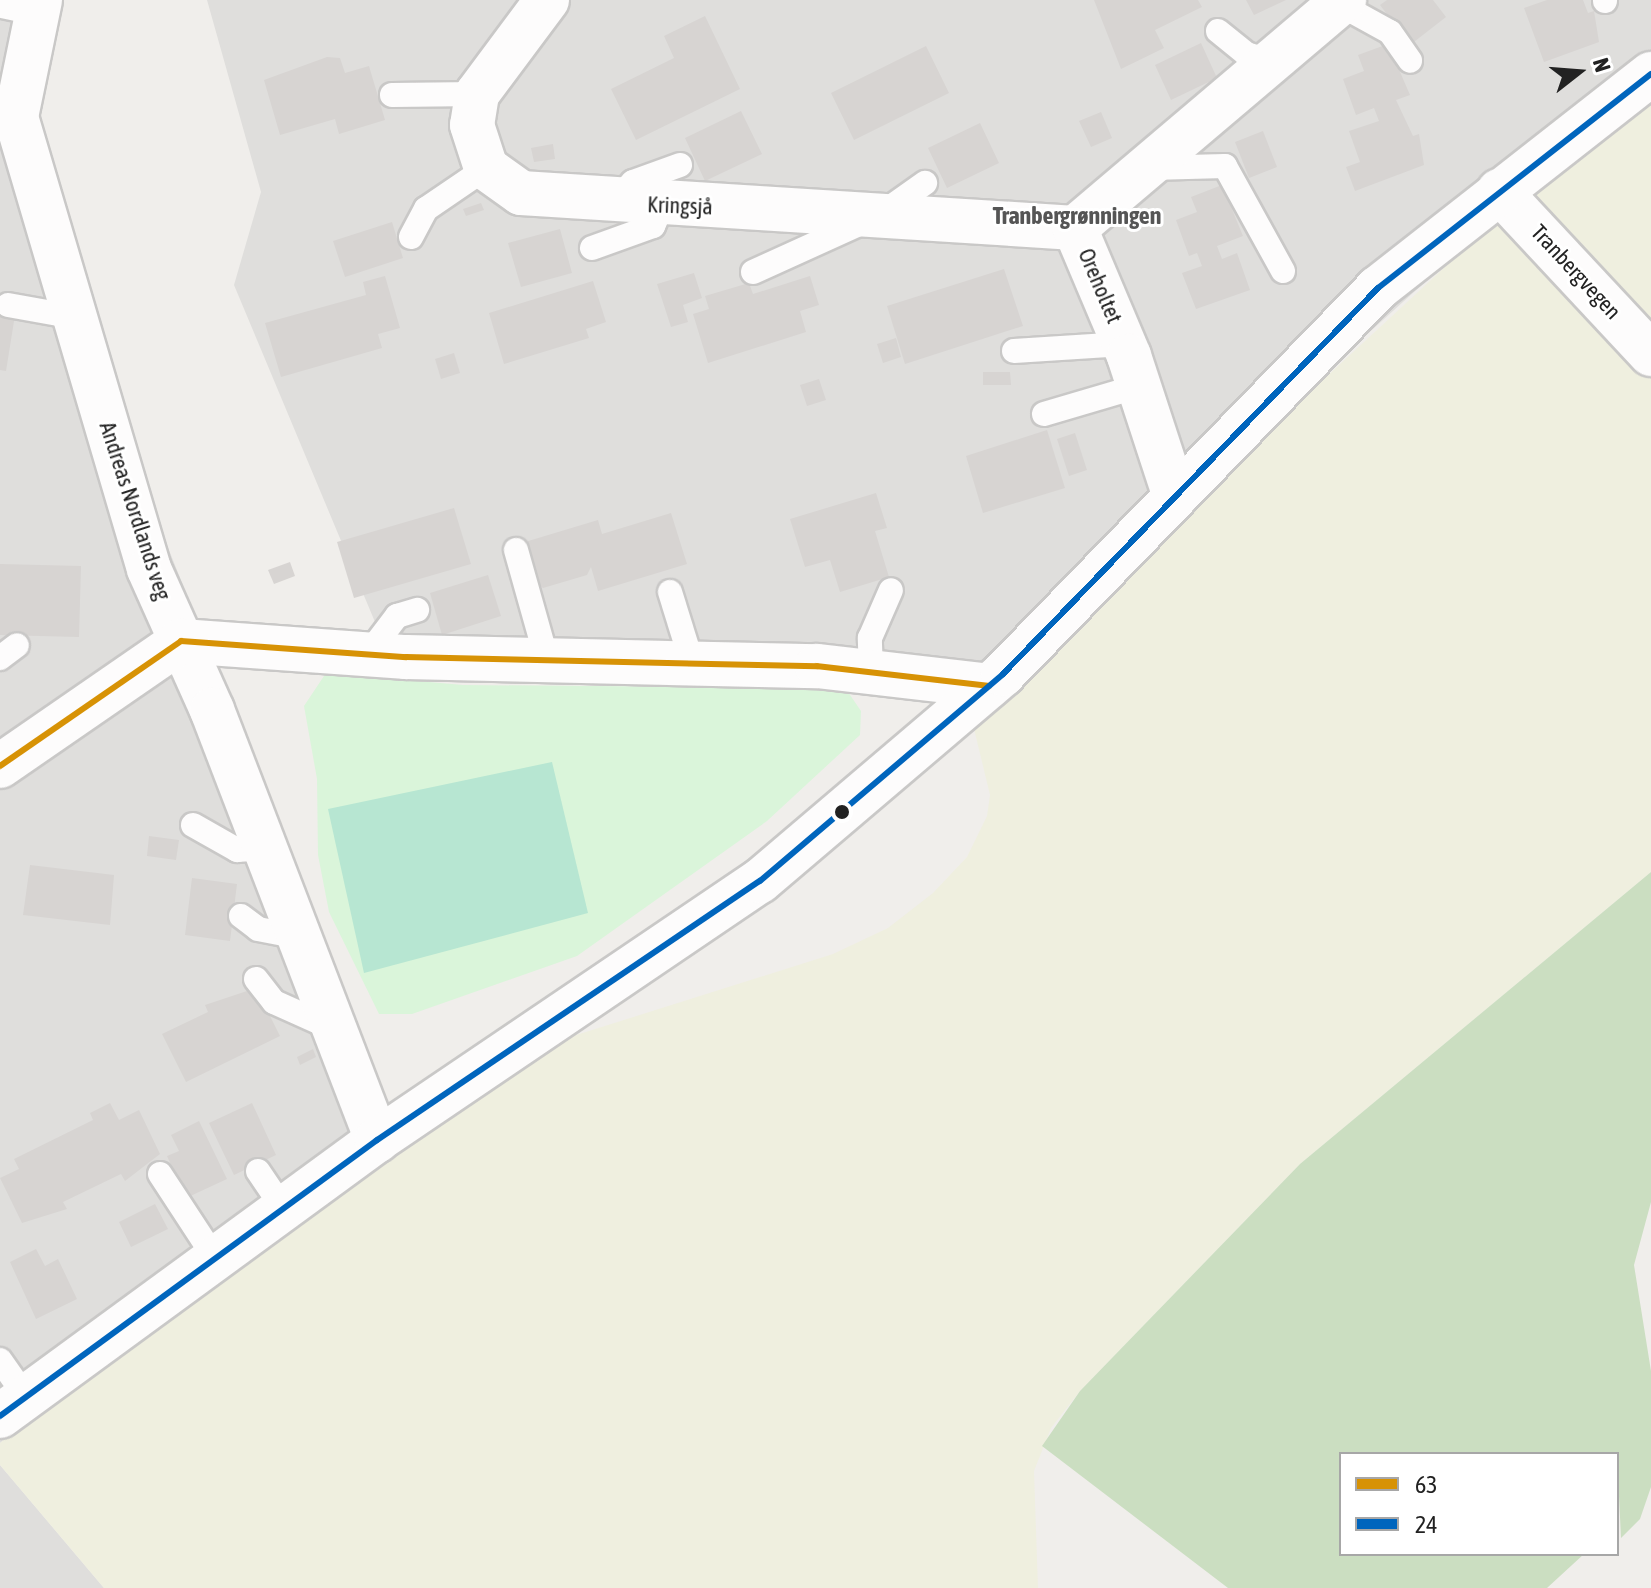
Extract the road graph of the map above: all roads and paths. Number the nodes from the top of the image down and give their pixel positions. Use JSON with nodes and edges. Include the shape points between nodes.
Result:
{"nodes":[{"id":1,"x":547,"y":0,"type":"edge"},
{"id":2,"x":1342,"y":2,"type":"edge"},
{"id":3,"x":26,"y":6,"type":"edge"},
{"id":4,"x":1218,"y":31,"type":"dead end"},
{"id":5,"x":1410,"y":61,"type":"dead end"},
{"id":6,"x":1274,"y":62,"type":"junction"},
{"id":7,"x":1651,"y":74,"type":"edge"},
{"id":8,"x":477,"y":94,"type":"junction"},
{"id":9,"x":392,"y":95,"type":"dead end"},
{"id":10,"x":8,"y":124,"type":"edge"},
{"id":11,"x":680,"y":165,"type":"dead end"},
{"id":12,"x":486,"y":168,"type":"junction"},
{"id":13,"x":1150,"y":168,"type":"junction"},
{"id":14,"x":925,"y":183,"type":"dead end"},
{"id":15,"x":1499,"y":191,"type":"junction"},
{"id":16,"x":613,"y":204,"type":"junction"},
{"id":17,"x":662,"y":206,"type":"junction"},
{"id":18,"x":881,"y":214,"type":"junction"},
{"id":19,"x":1075,"y":228,"type":"junction"},
{"id":20,"x":411,"y":237,"type":"dead end"},
{"id":21,"x":592,"y":248,"type":"dead end"},
{"id":22,"x":1283,"y":271,"type":"dead end"},
{"id":23,"x":753,"y":272,"type":"dead end"},
{"id":24,"x":8,"y":305,"type":"dead end"},
{"id":25,"x":75,"y":317,"type":"junction"},
{"id":26,"x":1124,"y":344,"type":"junction"},
{"id":27,"x":1014,"y":351,"type":"dead end"},
{"id":28,"x":1651,"y":354,"type":"edge"},
{"id":29,"x":1139,"y":386,"type":"junction"},
{"id":30,"x":1044,"y":414,"type":"dead end"},
{"id":31,"x":1175,"y":497,"type":"junction"},
{"id":32,"x":516,"y":550,"type":"dead end"},
{"id":33,"x":891,"y":590,"type":"dead end"},
{"id":34,"x":670,"y":592,"type":"dead end"},
{"id":35,"x":417,"y":610,"type":"dead end"},
{"id":36,"x":181,"y":641,"type":"junction"},
{"id":37,"x":368,"y":654,"type":"junction"},
{"id":38,"x":547,"y":660,"type":"junction"},
{"id":39,"x":692,"y":663,"type":"junction"},
{"id":40,"x":871,"y":673,"type":"junction"},
{"id":41,"x":989,"y":686,"type":"junction"},
{"id":42,"x":0,"y":766,"type":"edge"},
{"id":43,"x":193,"y":825,"type":"dead end"},
{"id":44,"x":265,"y":848,"type":"junction"},
{"id":45,"x":241,"y":916,"type":"dead end"},
{"id":46,"x":299,"y":937,"type":"junction"},
{"id":47,"x":256,"y":979,"type":"dead end"},
{"id":48,"x":334,"y":1029,"type":"junction"},
{"id":49,"x":377,"y":1140,"type":"junction"},
{"id":50,"x":258,"y":1171,"type":"dead end"},
{"id":51,"x":160,"y":1174,"type":"dead end"},
{"id":52,"x":283,"y":1208,"type":"junction"},
{"id":53,"x":215,"y":1258,"type":"junction"},
{"id":54,"x":0,"y":1360,"type":"edge"},
{"id":55,"x":13,"y":1406,"type":"edge"}],
"edges":[{"from":1,"to":8,"type":"street"},
{"from":2,"to":5,"type":"lane","via":[[1390,32]]},
{"from":2,"to":6,"type":"street","name":"Oreholtet"},
{"from":3,"to":10,"type":"street","name":"Andreas Nordlands veg"},
{"from":4,"to":6,"type":"lane","via":[[1246,54]]},
{"from":6,"to":13,"type":"street","name":"Oreholtet"},
{"from":7,"to":15,"type":"street"},
{"from":8,"to":9,"type":"lane"},
{"from":8,"to":12,"type":"street","via":[[472,125]]},
{"from":10,"to":25,"type":"street","name":"Andreas Nordlands veg"},
{"from":11,"to":16,"type":"lane","via":[[633,182]]},
{"from":12,"to":16,"type":"street","name":"Kringsjå","via":[[521,193]]},
{"from":12,"to":20,"type":"lane","via":[[426,209]]},
{"from":13,"to":19,"type":"street","name":"Oreholtet"},
{"from":13,"to":22,"type":"lane","via":[[1225,166]]},
{"from":14,"to":18,"type":"lane"},
{"from":15,"to":28,"type":"street","name":"Tranbergvegen"},
{"from":15,"to":31,"type":"street","via":[[1378,288]]},
{"from":16,"to":17,"type":"street","name":"Kringsjå"},
{"from":17,"to":18,"type":"street","name":"Kringsjå"},
{"from":17,"to":21,"type":"lane","via":[[653,226]]},
{"from":18,"to":19,"type":"street","name":"Kringsjå"},
{"from":18,"to":23,"type":"lane"},
{"from":19,"to":26,"type":"street","name":"Oreholtet"},
{"from":24,"to":25,"type":"lane"},
{"from":25,"to":36,"type":"street","name":"Andreas Nordlands veg","via":[[149,569]]},
{"from":26,"to":27,"type":"lane"},
{"from":26,"to":29,"type":"street","name":"Oreholtet"},
{"from":29,"to":30,"type":"lane"},
{"from":29,"to":31,"type":"street","name":"Oreholtet"},
{"from":31,"to":41,"type":"street"},
{"from":32,"to":38,"type":"lane"},
{"from":33,"to":40,"type":"lane","via":[[870,638]]},
{"from":34,"to":39,"type":"lane"},
{"from":35,"to":37,"type":"lane","via":[[397,616]]},
{"from":36,"to":37,"type":"street"},
{"from":36,"to":42,"type":"street"},
{"from":36,"to":44,"type":"street","name":"Andreas Nordlands veg"},
{"from":37,"to":38,"type":"street"},
{"from":38,"to":39,"type":"street"},
{"from":39,"to":40,"type":"street"},
{"from":40,"to":41,"type":"street"},
{"from":41,"to":49,"type":"street","via":[[760,881]]},
{"from":43,"to":44,"type":"lane","via":[[237,850]]},
{"from":44,"to":46,"type":"street","name":"Andreas Nordlands veg"},
{"from":45,"to":46,"type":"lane","via":[[258,929]]},
{"from":46,"to":48,"type":"street","name":"Andreas Nordlands veg"},
{"from":47,"to":48,"type":"lane","via":[[274,1002]]},
{"from":48,"to":49,"type":"street","name":"Andreas Nordlands veg"},
{"from":49,"to":52,"type":"street"},
{"from":50,"to":52,"type":"lane"},
{"from":51,"to":53,"type":"lane"},
{"from":52,"to":53,"type":"street"},
{"from":53,"to":55,"type":"street"},
{"from":54,"to":55,"type":"lane"}]}
